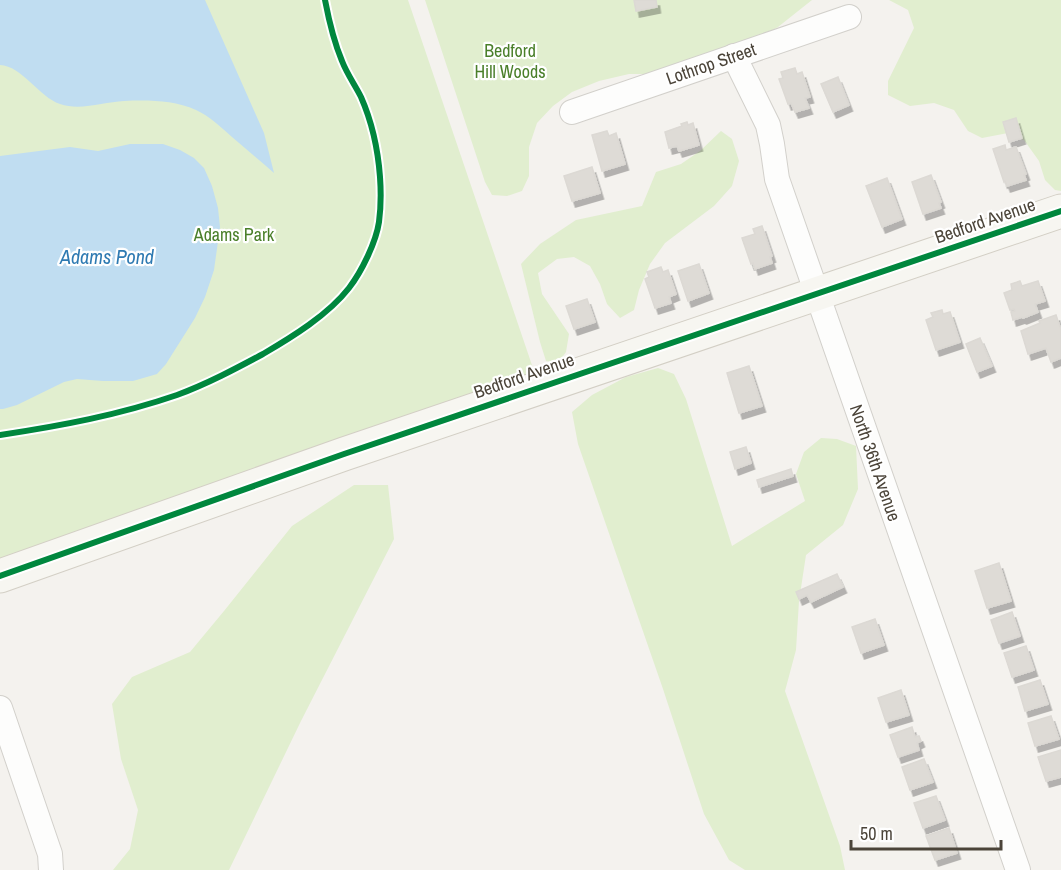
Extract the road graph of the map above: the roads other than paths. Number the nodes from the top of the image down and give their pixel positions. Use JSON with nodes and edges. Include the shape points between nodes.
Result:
{"nodes":[{"id":1,"x":849,"y":17,"type":"dead end"},
{"id":2,"x":734,"y":56,"type":"junction"},
{"id":3,"x":572,"y":112,"type":"dead end"},
{"id":4,"x":1061,"y":211,"type":"edge"},
{"id":5,"x":816,"y":294,"type":"junction"},
{"id":6,"x":0,"y":576,"type":"edge"},
{"id":7,"x":0,"y":708,"type":"edge"},
{"id":8,"x":1011,"y":868,"type":"edge"},
{"id":9,"x":51,"y":870,"type":"edge"}],
"edges":[{"from":1,"to":2,"type":"street","name":"Lothrop Street"},
{"from":2,"to":3,"type":"street","name":"Lothrop Street"},
{"from":2,"to":5,"type":"street","name":"North 36th Avenue","via":[[768,125],[777,179]]},
{"from":4,"to":5,"type":"street","name":"Bedford Avenue"},
{"from":5,"to":6,"type":"street","name":"Bedford Avenue"},
{"from":5,"to":8,"type":"street","name":"North 36th Avenue"},
{"from":7,"to":9,"type":"street","via":[[50,854]]}]}
